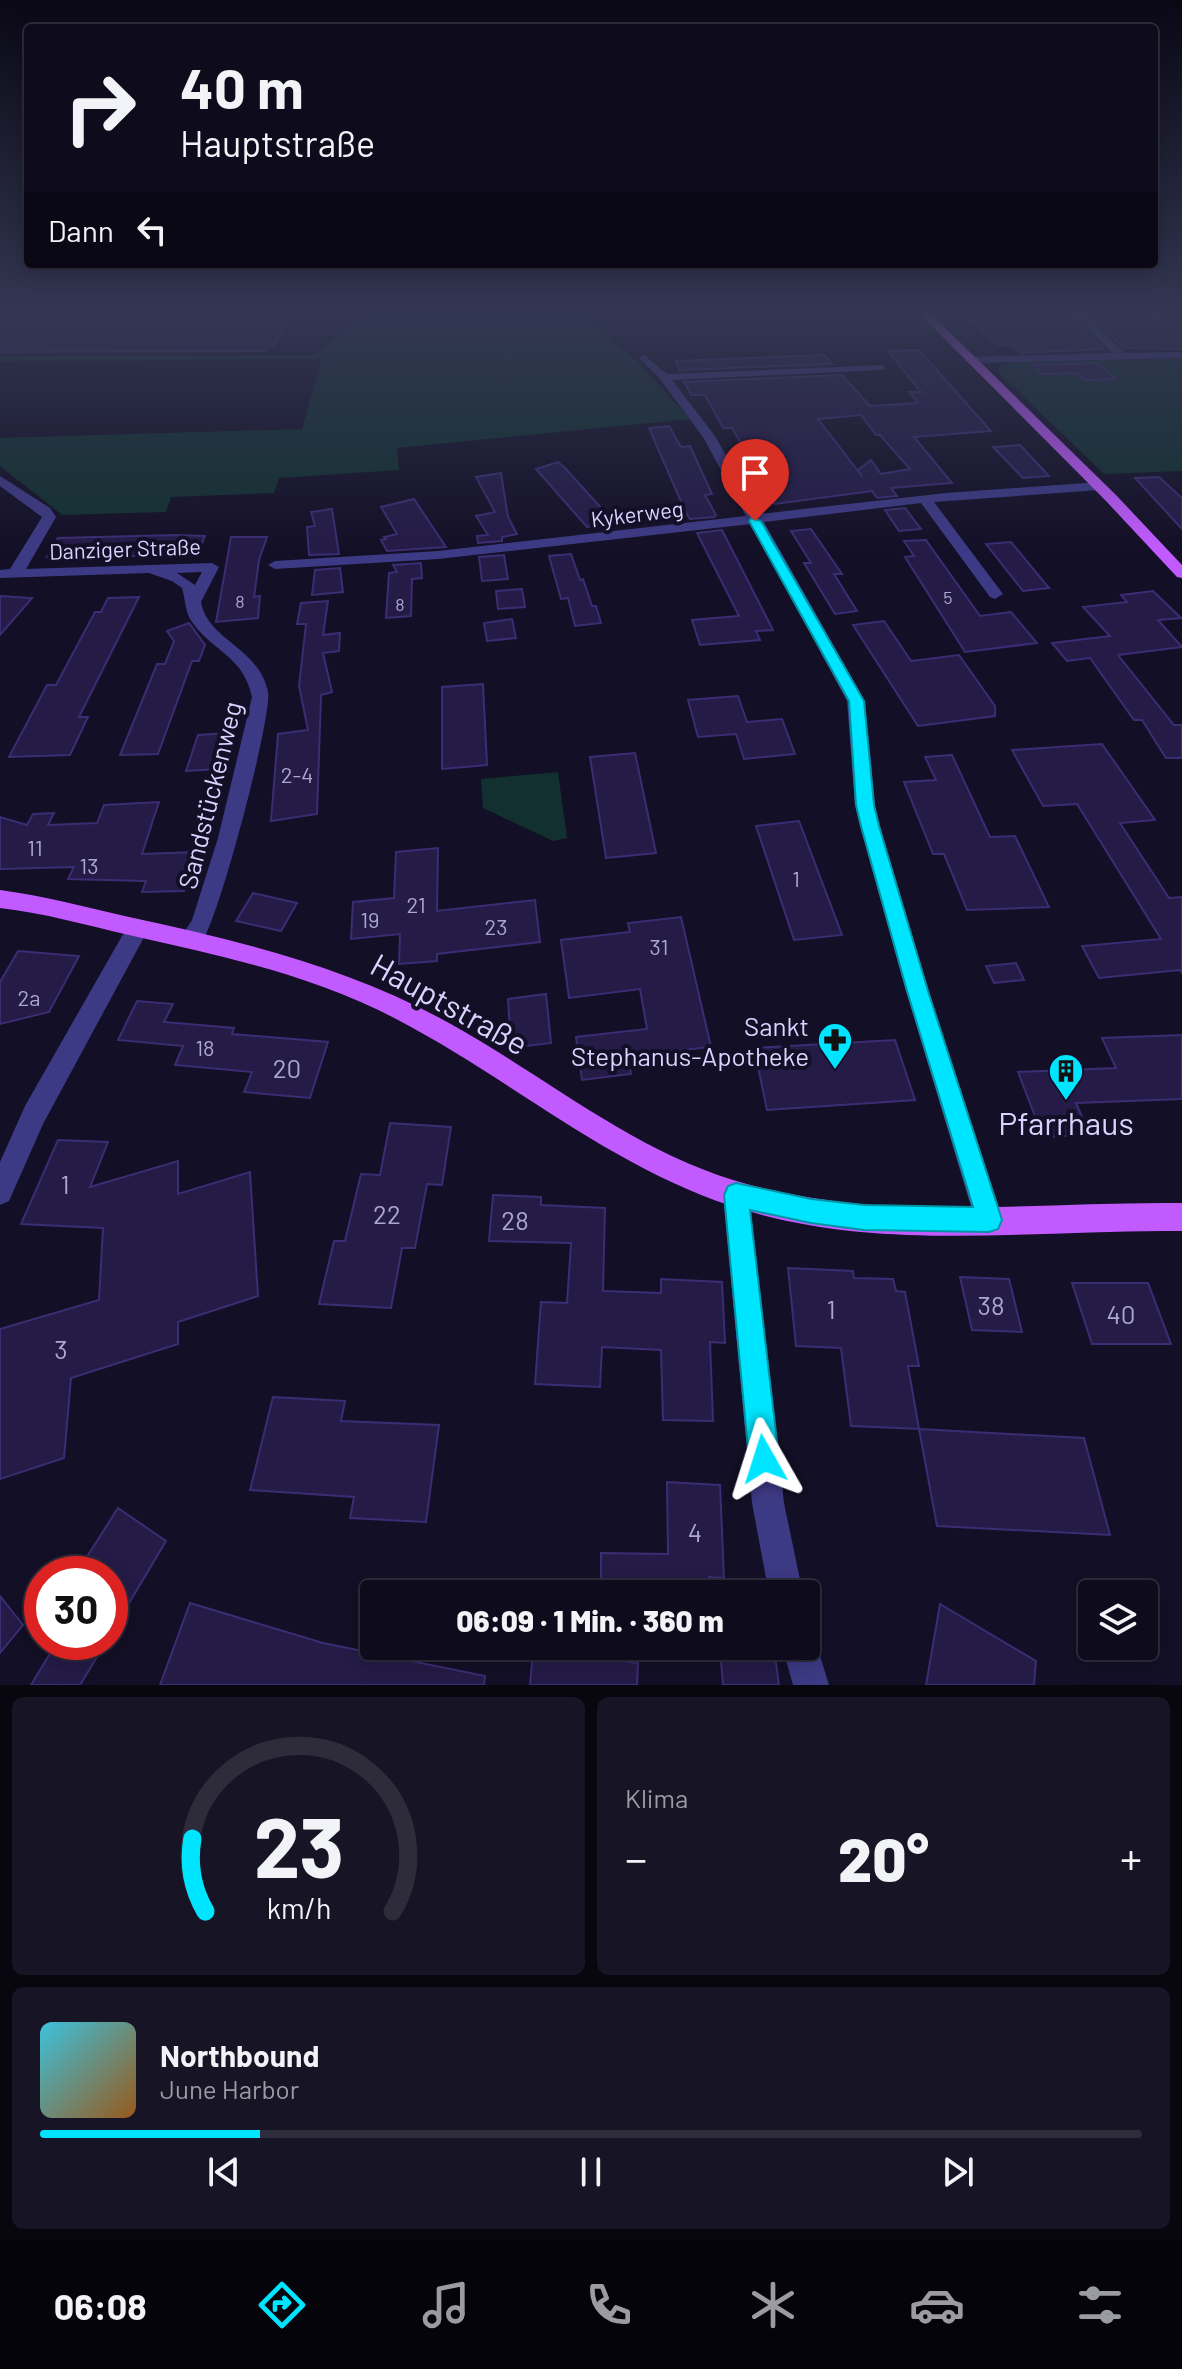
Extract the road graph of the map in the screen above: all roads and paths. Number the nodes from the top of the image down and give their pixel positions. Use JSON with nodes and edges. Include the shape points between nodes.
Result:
{"nodes":[{"id":1,"x":675,"y":392,"type":"edge"},
{"id":2,"x":1003,"y":392,"type":"edge"},
{"id":3,"x":0,"y":480,"type":"edge"},
{"id":4,"x":1099,"y":486,"type":"junction"},
{"id":5,"x":925,"y":499,"type":"junction"},
{"id":6,"x":755,"y":521,"type":"junction"},
{"id":7,"x":275,"y":565,"type":"dead end"},
{"id":8,"x":150,"y":569,"type":"junction"},
{"id":9,"x":8,"y":574,"type":"edge"},
{"id":10,"x":1182,"y":574,"type":"edge"},
{"id":11,"x":995,"y":594,"type":"dead end"},
{"id":12,"x":193,"y":602,"type":"junction"},
{"id":13,"x":0,"y":899,"type":"edge"},
{"id":14,"x":138,"y":928,"type":"junction"},
{"id":15,"x":191,"y":939,"type":"junction"},
{"id":16,"x":0,"y":1192,"type":"edge"},
{"id":17,"x":736,"y":1195,"type":"junction"},
{"id":18,"x":1182,"y":1217,"type":"edge"},
{"id":19,"x":989,"y":1220,"type":"junction"},
{"id":20,"x":783,"y":1580,"type":"edge"},
{"id":21,"x":804,"y":1660,"type":"edge"},
{"id":22,"x":811,"y":1685,"type":"edge"}],
"edges":[{"from":1,"to":6,"type":"street","via":[[709,436]]},
{"from":2,"to":4,"type":"main road"},
{"from":3,"to":9,"type":"street","via":[[49,517]]},
{"from":4,"to":5,"type":"street","name":"Kykerweg"},
{"from":4,"to":10,"type":"main road"},
{"from":5,"to":6,"type":"street","name":"Kykerweg"},
{"from":5,"to":11,"type":"street"},
{"from":6,"to":7,"type":"street","name":"Kykerweg","via":[[479,551]]},
{"from":6,"to":19,"type":"street","via":[[856,701],[870,826]]},
{"from":8,"to":9,"type":"street","name":"Danziger Straße"},
{"from":8,"to":12,"type":"street","name":"Sandstückenweg","via":[[183,581]]},
{"from":8,"to":12,"type":"street","name":"Danziger Straße","via":[[212,567]]},
{"from":12,"to":15,"type":"street","name":"Sandstückenweg","via":[[197,617],[248,662],[259,678],[261,697],[228,838],[202,923]]},
{"from":13,"to":14,"type":"main road","name":"Hauptstraße"},
{"from":14,"to":15,"type":"main road","name":"Hauptstraße"},
{"from":14,"to":16,"type":"street","via":[[34,1115]]},
{"from":15,"to":17,"type":"main road","name":"Hauptstraße","via":[[275,959],[371,993],[632,1151]]},
{"from":17,"to":19,"type":"main road","name":"Hauptstraße","via":[[864,1218]]},
{"from":17,"to":20,"type":"street","via":[[768,1503]]},
{"from":18,"to":19,"type":"main road","name":"Hauptstraße"},
{"from":21,"to":22,"type":"street"}]}
